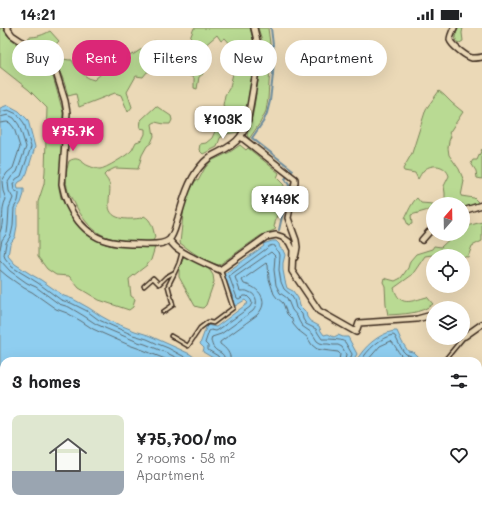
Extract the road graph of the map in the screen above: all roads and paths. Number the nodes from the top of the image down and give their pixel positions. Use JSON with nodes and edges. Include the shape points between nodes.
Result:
{"nodes":[{"id":1,"x":7,"y":28,"type":"edge"},
{"id":2,"x":254,"y":28,"type":"edge"},
{"id":3,"x":454,"y":28,"type":"edge"},
{"id":4,"x":482,"y":57,"type":"edge"},
{"id":5,"x":241,"y":137,"type":"junction"},
{"id":6,"x":482,"y":205,"type":"edge"},
{"id":7,"x":470,"y":209,"type":"edge"},
{"id":8,"x":426,"y":235,"type":"edge"},
{"id":9,"x":169,"y":240,"type":"junction"},
{"id":10,"x":422,"y":240,"type":"dead end"},
{"id":11,"x":182,"y":251,"type":"junction"},
{"id":12,"x":293,"y":260,"type":"junction"},
{"id":13,"x":220,"y":270,"type":"junction"},
{"id":14,"x":175,"y":272,"type":"junction"},
{"id":15,"x":144,"y":286,"type":"dead end"},
{"id":16,"x":162,"y":312,"type":"dead end"},
{"id":17,"x":426,"y":317,"type":"edge"},
{"id":18,"x":482,"y":324,"type":"edge"},
{"id":19,"x":470,"y":332,"type":"edge"},
{"id":20,"x":171,"y":336,"type":"dead end"},
{"id":21,"x":456,"y":345,"type":"edge"},
{"id":22,"x":447,"y":357,"type":"edge"}],
"edges":[{"from":1,"to":9,"type":"street","via":[[21,42],[47,57],[55,69],[67,113],[62,184],[67,203],[81,225],[90,233],[111,242],[159,244]]},
{"from":2,"to":5,"type":"street","via":[[259,54],[247,124]]},
{"from":3,"to":4,"type":"street","via":[[450,40],[453,45],[468,57]]},
{"from":5,"to":9,"type":"street","via":[[205,161],[198,169]]},
{"from":5,"to":12,"type":"street","via":[[295,179],[288,218],[296,240]]},
{"from":6,"to":7,"type":"street"},
{"from":8,"to":10,"type":"street"},
{"from":9,"to":11,"type":"street"},
{"from":11,"to":13,"type":"street"},
{"from":11,"to":14,"type":"lane"},
{"from":12,"to":13,"type":"street","via":[[293,250],[289,242],[273,235],[266,237]]},
{"from":12,"to":17,"type":"street","via":[[292,271],[319,311],[356,332],[359,323]]},
{"from":13,"to":20,"type":"lane","via":[[233,308],[213,323],[208,322],[200,328],[188,346]]},
{"from":14,"to":15,"type":"lane","via":[[159,284],[153,278]]},
{"from":14,"to":16,"type":"lane","via":[[168,286],[173,305]]},
{"from":18,"to":19,"type":"street"},
{"from":21,"to":22,"type":"lane"}]}
